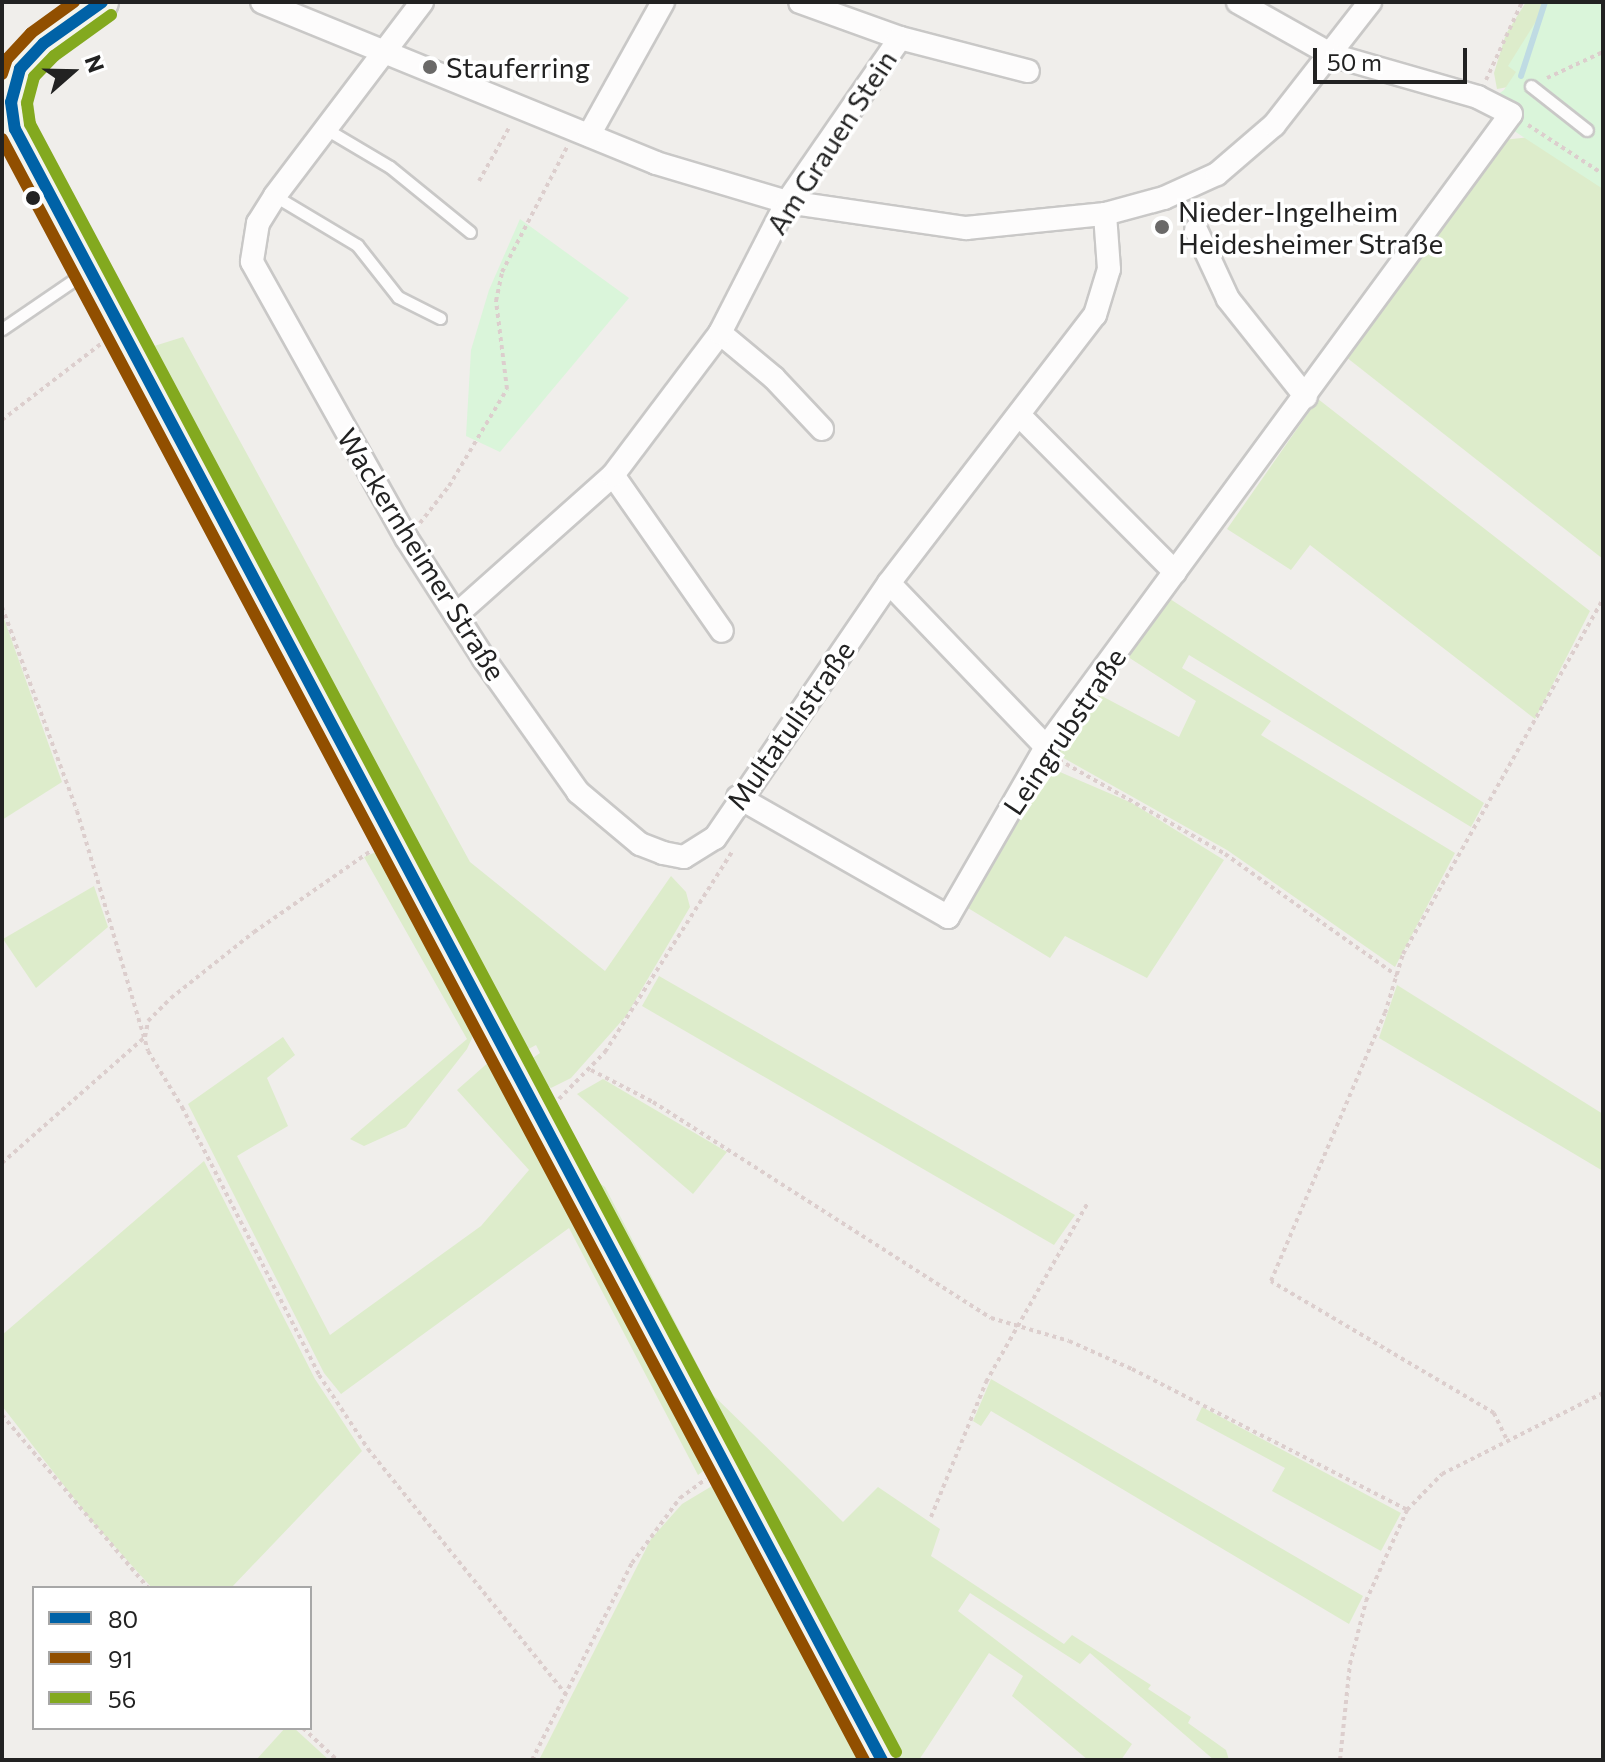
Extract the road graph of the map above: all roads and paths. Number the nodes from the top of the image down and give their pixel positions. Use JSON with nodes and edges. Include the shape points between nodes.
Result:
{"nodes":[{"id":1,"x":102,"y":2,"type":"edge"},
{"id":2,"x":262,"y":2,"type":"edge"},
{"id":3,"x":422,"y":2,"type":"edge"},
{"id":4,"x":663,"y":2,"type":"edge"},
{"id":5,"x":800,"y":2,"type":"edge"},
{"id":6,"x":1238,"y":2,"type":"edge"},
{"id":7,"x":1370,"y":2,"type":"edge"},
{"id":8,"x":1522,"y":2,"type":"edge"},
{"id":9,"x":900,"y":38,"type":"junction"},
{"id":10,"x":1603,"y":52,"type":"edge"},
{"id":11,"x":382,"y":54,"type":"junction"},
{"id":12,"x":1332,"y":55,"type":"junction"},
{"id":13,"x":1028,"y":71,"type":"dead end"},
{"id":14,"x":1531,"y":86,"type":"joint"},
{"id":15,"x":7,"y":87,"type":"edge"},
{"id":16,"x":1478,"y":97,"type":"junction"},
{"id":17,"x":521,"y":107,"type":"junction"},
{"id":18,"x":1511,"y":114,"type":"junction"},
{"id":19,"x":326,"y":129,"type":"junction"},
{"id":20,"x":1587,"y":130,"type":"dead end"},
{"id":21,"x":589,"y":135,"type":"junction"},
{"id":22,"x":1603,"y":174,"type":"edge"},
{"id":23,"x":479,"y":181,"type":"dead end"},
{"id":24,"x":275,"y":196,"type":"junction"},
{"id":25,"x":787,"y":202,"type":"junction"},
{"id":26,"x":1105,"y":214,"type":"junction"},
{"id":27,"x":1196,"y":230,"type":"dead end"},
{"id":28,"x":470,"y":232,"type":"dead end"},
{"id":29,"x":87,"y":270,"type":"junction"},
{"id":30,"x":440,"y":318,"type":"dead end"},
{"id":31,"x":2,"y":329,"type":"edge"},
{"id":32,"x":121,"y":329,"type":"junction"},
{"id":33,"x":720,"y":333,"type":"junction"},
{"id":34,"x":1306,"y":397,"type":"junction"},
{"id":35,"x":1020,"y":416,"type":"junction"},
{"id":36,"x":2,"y":420,"type":"edge"},
{"id":37,"x":822,"y":429,"type":"dead end"},
{"id":38,"x":613,"y":475,"type":"junction"},
{"id":39,"x":407,"y":539,"type":"junction"},
{"id":40,"x":1175,"y":572,"type":"junction"},
{"id":41,"x":889,"y":583,"type":"junction"},
{"id":42,"x":1603,"y":599,"type":"edge"},
{"id":43,"x":2,"y":607,"type":"edge"},
{"id":44,"x":456,"y":615,"type":"junction"},
{"id":45,"x":722,"y":631,"type":"dead end"},
{"id":46,"x":1046,"y":747,"type":"junction"},
{"id":47,"x":738,"y":797,"type":"junction"},
{"id":48,"x":391,"y":840,"type":"junction"},
{"id":49,"x":733,"y":850,"type":"dead end"},
{"id":50,"x":684,"y":857,"type":"joint"},
{"id":51,"x":1397,"y":976,"type":"junction"},
{"id":52,"x":145,"y":1037,"type":"junction"},
{"id":53,"x":591,"y":1070,"type":"junction"},
{"id":54,"x":539,"y":1116,"type":"junction"},
{"id":55,"x":2,"y":1163,"type":"edge"},
{"id":56,"x":1087,"y":1204,"type":"dead end"},
{"id":57,"x":1016,"y":1325,"type":"junction"},
{"id":58,"x":1603,"y":1393,"type":"edge"},
{"id":59,"x":2,"y":1415,"type":"edge"},
{"id":60,"x":1506,"y":1438,"type":"junction"},
{"id":61,"x":725,"y":1465,"type":"junction"},
{"id":62,"x":1407,"y":1510,"type":"junction"},
{"id":63,"x":931,"y":1517,"type":"dead end"},
{"id":64,"x":146,"y":1586,"type":"edge"},
{"id":65,"x":567,"y":1696,"type":"junction"},
{"id":66,"x":305,"y":1730,"type":"edge"},
{"id":67,"x":337,"y":1760,"type":"edge"},
{"id":68,"x":532,"y":1760,"type":"edge"},
{"id":69,"x":882,"y":1760,"type":"edge"},
{"id":70,"x":1340,"y":1760,"type":"edge"}],
"edges":[{"from":1,"to":15,"type":"main road","via":[[31,55]]},
{"from":2,"to":11,"type":"street"},
{"from":3,"to":11,"type":"street","name":"Wackernheimer Straße"},
{"from":4,"to":21,"type":"street"},
{"from":5,"to":9,"type":"street","name":"Am Grauen Stein"},
{"from":6,"to":12,"type":"street"},
{"from":7,"to":12,"type":"street"},
{"from":8,"to":16,"type":"path"},
{"from":9,"to":13,"type":"street","name":"Am Grauen Stein"},
{"from":9,"to":25,"type":"street","name":"Am Grauen Stein"},
{"from":10,"to":14,"type":"path"},
{"from":11,"to":17,"type":"street"},
{"from":11,"to":19,"type":"street","name":"Wackernheimer Straße"},
{"from":12,"to":16,"type":"street"},
{"from":12,"to":26,"type":"street","via":[[1274,125],[1217,174],[1164,198]]},
{"from":14,"to":20,"type":"lane"},
{"from":15,"to":29,"type":"main road","via":[[15,129]]},
{"from":16,"to":18,"type":"street"},
{"from":17,"to":21,"type":"street"},
{"from":17,"to":23,"type":"path"},
{"from":18,"to":22,"type":"path"},
{"from":18,"to":34,"type":"street","name":"Leingrubstraße"},
{"from":19,"to":24,"type":"street","name":"Wackernheimer Straße"},
{"from":19,"to":28,"type":"lane","via":[[390,167]]},
{"from":21,"to":25,"type":"street","via":[[656,163]]},
{"from":21,"to":39,"type":"path","via":[[568,144],[502,272],[496,301],[507,389],[449,486]]},
{"from":24,"to":30,"type":"lane","via":[[357,245],[398,297]]},
{"from":24,"to":39,"type":"street","name":"Wackernheimer Straße","via":[[258,223],[252,262]]},
{"from":25,"to":26,"type":"street","via":[[966,228]]},
{"from":25,"to":33,"type":"street","name":"Am Grauen Stein"},
{"from":26,"to":35,"type":"street","name":"Multatulistraße","via":[[1109,269],[1095,315]]},
{"from":27,"to":34,"type":"street","via":[[1228,299]]},
{"from":29,"to":31,"type":"lane"},
{"from":29,"to":32,"type":"main road"},
{"from":32,"to":36,"type":"path"},
{"from":32,"to":48,"type":"main road"},
{"from":33,"to":37,"type":"street","via":[[774,378]]},
{"from":33,"to":38,"type":"street","name":"Am Grauen Stein"},
{"from":34,"to":40,"type":"street","name":"Leingrubstraße"},
{"from":35,"to":40,"type":"street"},
{"from":35,"to":41,"type":"street","name":"Multatulistraße"},
{"from":38,"to":44,"type":"street","name":"Am Grauen Stein"},
{"from":38,"to":45,"type":"street"},
{"from":39,"to":44,"type":"street","name":"Wackernheimer Straße"},
{"from":40,"to":46,"type":"street","name":"Leingrubstraße"},
{"from":41,"to":46,"type":"street"},
{"from":41,"to":47,"type":"street","name":"Multatulistraße"},
{"from":42,"to":51,"type":"path","via":[[1403,954]]},
{"from":43,"to":52,"type":"path","via":[[77,811]]},
{"from":44,"to":50,"type":"street","name":"Wackernheimer Straße","via":[[578,792],[640,844]]},
{"from":46,"to":47,"type":"street","name":"Leingrubstraße","via":[[948,917]]},
{"from":46,"to":51,"type":"path","via":[[1058,760],[1225,854]]},
{"from":47,"to":50,"type":"street","name":"Multatulistraße","via":[[715,838]]},
{"from":48,"to":52,"type":"path","via":[[254,932],[171,998],[148,1021]]},
{"from":48,"to":54,"type":"main road"},
{"from":49,"to":53,"type":"path"},
{"from":51,"to":60,"type":"path","via":[[1271,1281],[1494,1413]]},
{"from":52,"to":55,"type":"path"},
{"from":52,"to":65,"type":"path","via":[[319,1375],[368,1449]]},
{"from":53,"to":54,"type":"path"},
{"from":53,"to":57,"type":"path","via":[[653,1102],[991,1318]]},
{"from":54,"to":61,"type":"main road"},
{"from":56,"to":57,"type":"path"},
{"from":57,"to":62,"type":"path","via":[[1132,1369]]},
{"from":57,"to":63,"type":"path","via":[[986,1382]]},
{"from":58,"to":60,"type":"path"},
{"from":59,"to":64,"type":"path"},
{"from":60,"to":62,"type":"path","via":[[1442,1474]]},
{"from":61,"to":65,"type":"path","via":[[680,1498],[632,1563]]},
{"from":61,"to":69,"type":"main road"},
{"from":62,"to":70,"type":"path","via":[[1366,1601],[1350,1664]]},
{"from":65,"to":68,"type":"path"},
{"from":66,"to":67,"type":"path"}]}
